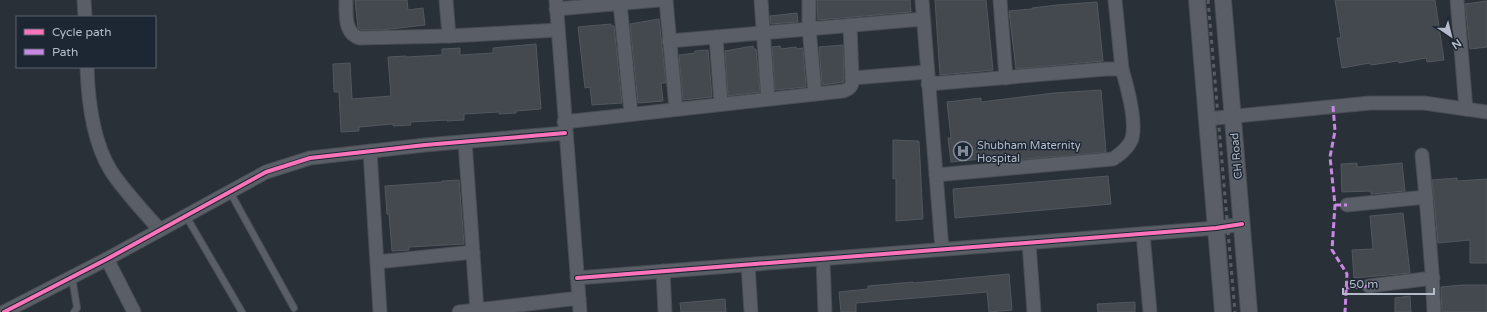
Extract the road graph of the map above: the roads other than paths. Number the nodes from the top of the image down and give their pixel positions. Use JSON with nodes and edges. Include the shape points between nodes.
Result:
{"nodes":[{"id":1,"x":84,"y":0,"type":"edge"},
{"id":2,"x":346,"y":0,"type":"edge"},
{"id":3,"x":446,"y":0,"type":"edge"},
{"id":4,"x":660,"y":0,"type":"edge"},
{"id":5,"x":666,"y":0,"type":"edge"},
{"id":6,"x":761,"y":0,"type":"edge"},
{"id":7,"x":809,"y":0,"type":"edge"},
{"id":8,"x":922,"y":0,"type":"edge"},
{"id":9,"x":1000,"y":0,"type":"edge"},
{"id":10,"x":1115,"y":0,"type":"edge"},
{"id":11,"x":1197,"y":0,"type":"edge"},
{"id":12,"x":1223,"y":0,"type":"edge"},
{"id":13,"x":1457,"y":0,"type":"edge"},
{"id":14,"x":620,"y":3,"type":"junction"},
{"id":15,"x":556,"y":4,"type":"edge"},
{"id":16,"x":85,"y":16,"type":"edge"},
{"id":17,"x":923,"y":18,"type":"junction"},
{"id":18,"x":850,"y":25,"type":"junction"},
{"id":19,"x":809,"y":28,"type":"junction"},
{"id":20,"x":558,"y":30,"type":"junction"},
{"id":21,"x":764,"y":32,"type":"junction"},
{"id":22,"x":449,"y":36,"type":"junction"},
{"id":23,"x":716,"y":36,"type":"junction"},
{"id":24,"x":669,"y":41,"type":"junction"},
{"id":25,"x":87,"y":68,"type":"edge"},
{"id":26,"x":1122,"y":69,"type":"junction"},
{"id":27,"x":852,"y":78,"type":"junction"},
{"id":28,"x":928,"y":78,"type":"junction"},
{"id":29,"x":1006,"y":78,"type":"junction"},
{"id":30,"x":815,"y":94,"type":"junction"},
{"id":31,"x":768,"y":99,"type":"junction"},
{"id":32,"x":721,"y":104,"type":"junction"},
{"id":33,"x":676,"y":109,"type":"junction"},
{"id":34,"x":1466,"y":109,"type":"junction"},
{"id":35,"x":1487,"y":112,"type":"edge"},
{"id":36,"x":631,"y":114,"type":"junction"},
{"id":37,"x":1232,"y":116,"type":"junction"},
{"id":38,"x":1206,"y":119,"type":"junction"},
{"id":39,"x":565,"y":128,"type":"junction"},
{"id":40,"x":465,"y":142,"type":"junction"},
{"id":41,"x":370,"y":151,"type":"junction"},
{"id":42,"x":1422,"y":155,"type":"dead end"},
{"id":43,"x":936,"y":175,"type":"junction"},
{"id":44,"x":230,"y":192,"type":"junction"},
{"id":45,"x":1426,"y":197,"type":"junction"},
{"id":46,"x":1347,"y":205,"type":"dead end"},
{"id":47,"x":186,"y":216,"type":"junction"},
{"id":48,"x":1242,"y":224,"type":"junction"},
{"id":49,"x":1216,"y":228,"type":"junction"},
{"id":50,"x":160,"y":230,"type":"junction"},
{"id":51,"x":1143,"y":234,"type":"junction"},
{"id":52,"x":1029,"y":243,"type":"junction"},
{"id":53,"x":942,"y":250,"type":"junction"},
{"id":54,"x":472,"y":252,"type":"junction"},
{"id":55,"x":107,"y":259,"type":"junction"},
{"id":56,"x":823,"y":259,"type":"junction"},
{"id":57,"x":377,"y":262,"type":"junction"},
{"id":58,"x":748,"y":265,"type":"junction"},
{"id":59,"x":663,"y":271,"type":"junction"},
{"id":60,"x":72,"y":277,"type":"junction"},
{"id":61,"x":577,"y":278,"type":"junction"},
{"id":62,"x":1433,"y":278,"type":"junction"},
{"id":63,"x":1369,"y":286,"type":"dead end"},
{"id":64,"x":579,"y":298,"type":"junction"},
{"id":65,"x":294,"y":308,"type":"dead end"},
{"id":66,"x":477,"y":311,"type":"edge"},
{"id":67,"x":4,"y":312,"type":"edge"},
{"id":68,"x":74,"y":312,"type":"edge"},
{"id":69,"x":134,"y":312,"type":"edge"},
{"id":70,"x":242,"y":312,"type":"edge"},
{"id":71,"x":380,"y":312,"type":"edge"},
{"id":72,"x":459,"y":312,"type":"edge"},
{"id":73,"x":580,"y":312,"type":"edge"},
{"id":74,"x":665,"y":312,"type":"edge"},
{"id":75,"x":751,"y":312,"type":"edge"},
{"id":76,"x":825,"y":312,"type":"edge"},
{"id":77,"x":1034,"y":312,"type":"edge"},
{"id":78,"x":1150,"y":312,"type":"edge"},
{"id":79,"x":1223,"y":312,"type":"edge"},
{"id":80,"x":1249,"y":312,"type":"edge"},
{"id":81,"x":1434,"y":312,"type":"edge"}],
"edges":[{"from":1,"to":16,"type":"street"},
{"from":2,"to":22,"type":"street","via":[[348,29],[356,37]]},
{"from":3,"to":22,"type":"street"},
{"from":4,"to":14,"type":"street"},
{"from":5,"to":24,"type":"street"},
{"from":6,"to":21,"type":"street"},
{"from":7,"to":19,"type":"street"},
{"from":8,"to":17,"type":"street"},
{"from":9,"to":29,"type":"street"},
{"from":10,"to":26,"type":"street"},
{"from":11,"to":38,"type":"street"},
{"from":12,"to":37,"type":"street","name":"CH Road"},
{"from":13,"to":34,"type":"street"},
{"from":14,"to":15,"type":"street"},
{"from":14,"to":36,"type":"street"},
{"from":15,"to":20,"type":"street"},
{"from":17,"to":18,"type":"street"},
{"from":17,"to":28,"type":"street"},
{"from":18,"to":19,"type":"street"},
{"from":18,"to":27,"type":"street"},
{"from":19,"to":21,"type":"street"},
{"from":19,"to":30,"type":"street"},
{"from":20,"to":22,"type":"street"},
{"from":20,"to":39,"type":"street"},
{"from":21,"to":23,"type":"street"},
{"from":21,"to":31,"type":"street"},
{"from":23,"to":24,"type":"street"},
{"from":23,"to":32,"type":"street"},
{"from":24,"to":33,"type":"street"},
{"from":25,"to":50,"type":"street","via":[[89,98],[104,157],[119,181]]},
{"from":26,"to":29,"type":"street"},
{"from":26,"to":43,"type":"street","via":[[1130,99],[1132,140],[1113,160]]},
{"from":27,"to":28,"type":"street"},
{"from":27,"to":30,"type":"street","via":[[853,84],[849,89]]},
{"from":28,"to":29,"type":"street"},
{"from":28,"to":43,"type":"street"},
{"from":30,"to":31,"type":"street"},
{"from":31,"to":32,"type":"street"},
{"from":32,"to":33,"type":"street"},
{"from":33,"to":36,"type":"street"},
{"from":34,"to":35,"type":"street"},
{"from":34,"to":37,"type":"street","via":[[1424,103],[1370,103]]},
{"from":36,"to":39,"type":"street"},
{"from":37,"to":38,"type":"street"},
{"from":37,"to":48,"type":"street","name":"CH Road"},
{"from":38,"to":49,"type":"street"},
{"from":39,"to":40,"type":"street"},
{"from":39,"to":61,"type":"street"},
{"from":40,"to":41,"type":"street"},
{"from":40,"to":54,"type":"street"},
{"from":41,"to":44,"type":"street","via":[[310,158],[266,172]]},
{"from":41,"to":57,"type":"street"},
{"from":42,"to":45,"type":"street"},
{"from":43,"to":53,"type":"street"},
{"from":44,"to":47,"type":"street"},
{"from":44,"to":65,"type":"lane"},
{"from":45,"to":46,"type":"street"},
{"from":45,"to":62,"type":"street"},
{"from":47,"to":50,"type":"street"},
{"from":47,"to":70,"type":"lane"},
{"from":48,"to":49,"type":"street"},
{"from":48,"to":80,"type":"street","name":"CH Road"},
{"from":49,"to":51,"type":"street"},
{"from":49,"to":79,"type":"street"},
{"from":50,"to":55,"type":"street"},
{"from":51,"to":52,"type":"street"},
{"from":51,"to":78,"type":"street"},
{"from":52,"to":53,"type":"street"},
{"from":52,"to":77,"type":"street"},
{"from":53,"to":56,"type":"street"},
{"from":54,"to":57,"type":"street"},
{"from":54,"to":66,"type":"street"},
{"from":55,"to":60,"type":"street"},
{"from":55,"to":69,"type":"street"},
{"from":56,"to":58,"type":"street"},
{"from":56,"to":76,"type":"street"},
{"from":57,"to":71,"type":"street"},
{"from":58,"to":59,"type":"street"},
{"from":58,"to":75,"type":"street"},
{"from":59,"to":61,"type":"street"},
{"from":59,"to":74,"type":"street"},
{"from":60,"to":67,"type":"street"},
{"from":60,"to":68,"type":"lane","via":[[78,308]]},
{"from":61,"to":64,"type":"street"},
{"from":62,"to":63,"type":"street"},
{"from":62,"to":81,"type":"street"},
{"from":64,"to":66,"type":"street"},
{"from":64,"to":73,"type":"street"},
{"from":66,"to":72,"type":"street"}]}
